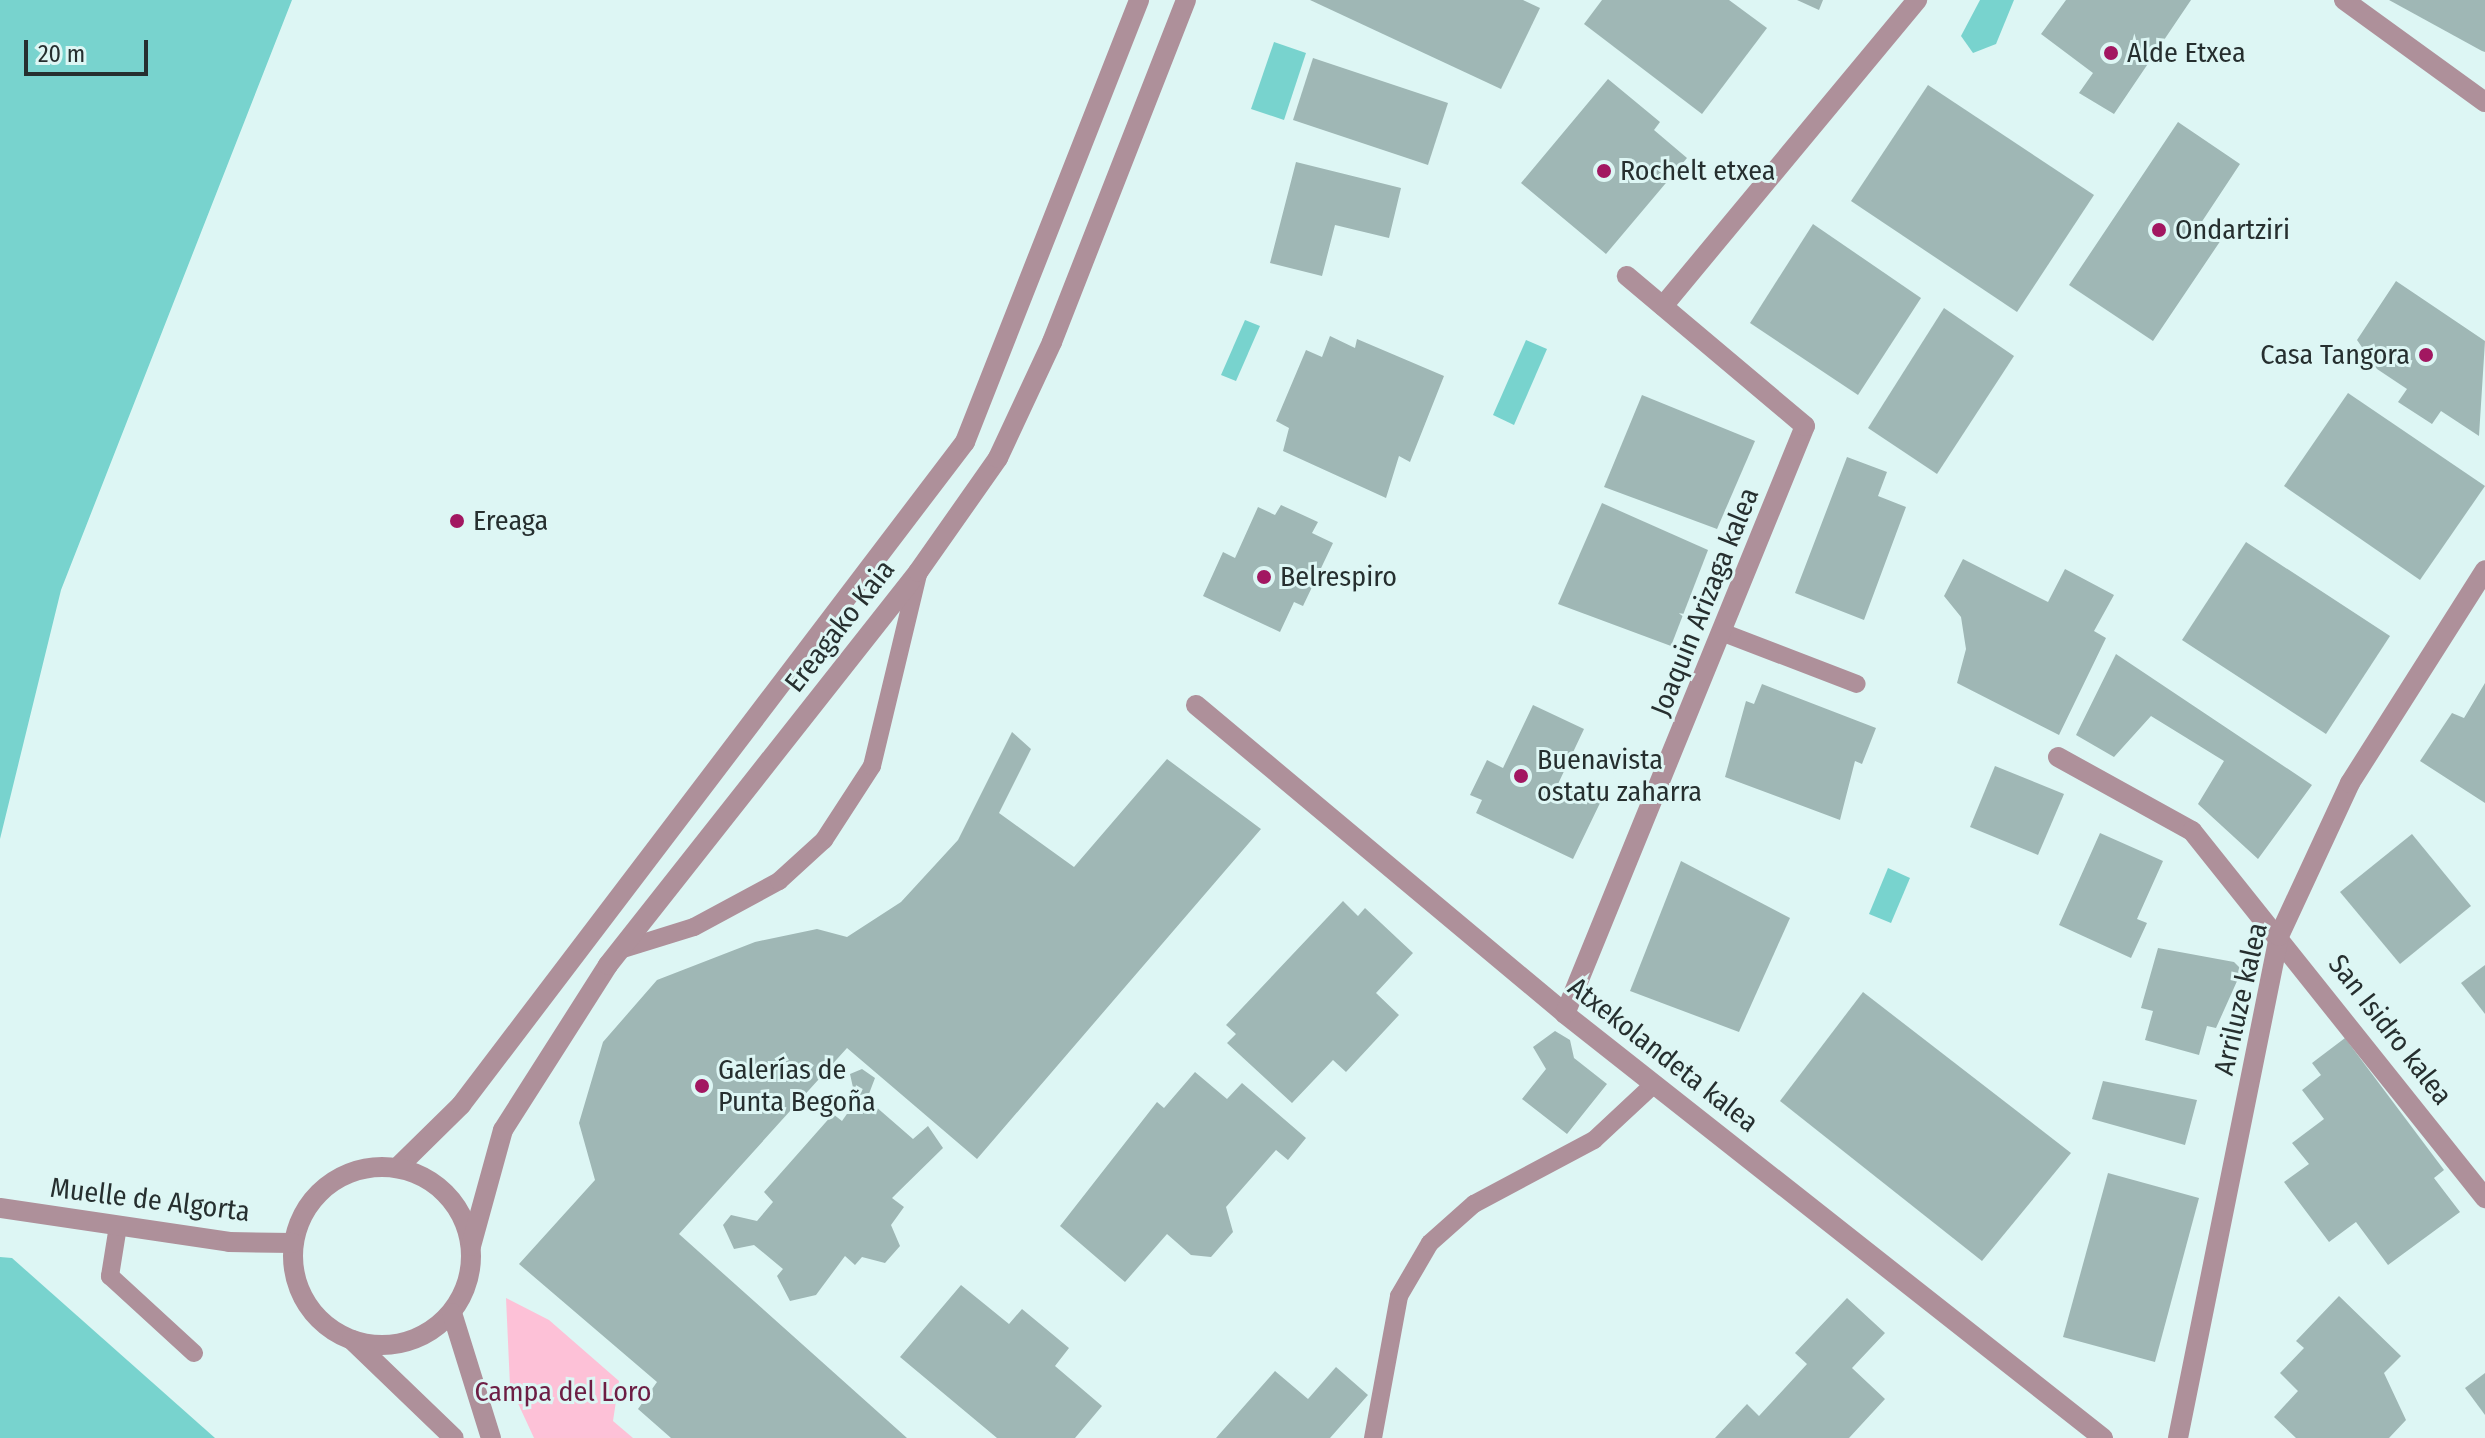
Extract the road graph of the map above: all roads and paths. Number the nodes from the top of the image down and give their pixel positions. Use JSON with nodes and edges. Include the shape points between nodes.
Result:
{"nodes":[{"id":1,"x":1139,"y":0,"type":"edge"},
{"id":2,"x":1186,"y":0,"type":"edge"},
{"id":3,"x":1917,"y":0,"type":"edge"},
{"id":4,"x":2344,"y":0,"type":"edge"},
{"id":5,"x":2485,"y":102,"type":"edge"},
{"id":6,"x":1627,"y":276,"type":"dead end"},
{"id":7,"x":1663,"y":306,"type":"junction"},
{"id":8,"x":2485,"y":570,"type":"edge"},
{"id":9,"x":918,"y":572,"type":"junction"},
{"id":10,"x":1724,"y":633,"type":"junction"},
{"id":11,"x":1857,"y":684,"type":"dead end"},
{"id":12,"x":1196,"y":705,"type":"dead end"},
{"id":13,"x":2058,"y":757,"type":"dead end"},
{"id":14,"x":2279,"y":936,"type":"junction"},
{"id":15,"x":620,"y":950,"type":"junction"},
{"id":16,"x":1565,"y":1014,"type":"junction"},
{"id":17,"x":1654,"y":1084,"type":"junction"},
{"id":18,"x":397,"y":1168,"type":"junction"},
{"id":19,"x":2485,"y":1198,"type":"edge"},
{"id":20,"x":0,"y":1208,"type":"edge"},
{"id":21,"x":118,"y":1226,"type":"junction"},
{"id":22,"x":293,"y":1243,"type":"junction"},
{"id":23,"x":471,"y":1246,"type":"junction"},
{"id":24,"x":452,"y":1313,"type":"junction"},
{"id":25,"x":352,"y":1340,"type":"junction"},
{"id":26,"x":194,"y":1353,"type":"dead end"},
{"id":27,"x":454,"y":1438,"type":"edge"},
{"id":28,"x":491,"y":1438,"type":"edge"},
{"id":29,"x":1373,"y":1438,"type":"edge"},
{"id":30,"x":2103,"y":1438,"type":"edge"},
{"id":31,"x":2178,"y":1438,"type":"edge"}],
"edges":[{"from":1,"to":18,"type":"street","name":"Ereagako Kaia","via":[[965,442],[461,1105]]},
{"from":2,"to":9,"type":"street","name":"Ereagako Kaia","via":[[1046,355],[998,458]]},
{"from":3,"to":7,"type":"street"},
{"from":4,"to":5,"type":"street"},
{"from":6,"to":7,"type":"street","name":"Joaquin Arizaga kalea"},
{"from":7,"to":10,"type":"street","name":"Joaquin Arizaga kalea","via":[[1805,426]]},
{"from":8,"to":14,"type":"street","name":"Arriluze kalea","via":[[2350,783]]},
{"from":9,"to":15,"type":"street","name":"Ereagako Kaia"},
{"from":9,"to":15,"type":"lane","via":[[872,766],[824,840],[767,888],[694,927]]},
{"from":10,"to":11,"type":"lane"},
{"from":10,"to":16,"type":"street","name":"Joaquin Arizaga kalea"},
{"from":12,"to":16,"type":"street","name":"Atxekolandeta kalea"},
{"from":13,"to":14,"type":"street","name":"San Isidro kalea","via":[[2192,831]]},
{"from":14,"to":19,"type":"street","name":"San Isidro kalea"},
{"from":14,"to":31,"type":"street","name":"Arriluze kalea"},
{"from":15,"to":23,"type":"street","name":"Ereagako Kaia","via":[[503,1130]]},
{"from":16,"to":17,"type":"street","name":"Atxekolandeta kalea"},
{"from":17,"to":29,"type":"lane","via":[[1594,1140],[1474,1204],[1430,1243],[1399,1296]]},
{"from":17,"to":30,"type":"street","name":"Atxekolandeta kalea"},
{"from":18,"to":22,"type":"street","via":[[341,1176],[318,1193]]},
{"from":18,"to":23,"type":"street","via":[[438,1186],[453,1202]]},
{"from":20,"to":21,"type":"street","name":"Muelle de Algorta"},
{"from":21,"to":22,"type":"street","name":"Muelle de Algorta"},
{"from":21,"to":26,"type":"lane","via":[[110,1276]]},
{"from":22,"to":25,"type":"street","via":[[305,1303]]},
{"from":23,"to":24,"type":"street","via":[[464,1293]]},
{"from":24,"to":25,"type":"street","via":[[412,1340]]},
{"from":24,"to":28,"type":"street"},
{"from":25,"to":27,"type":"street"}]}
